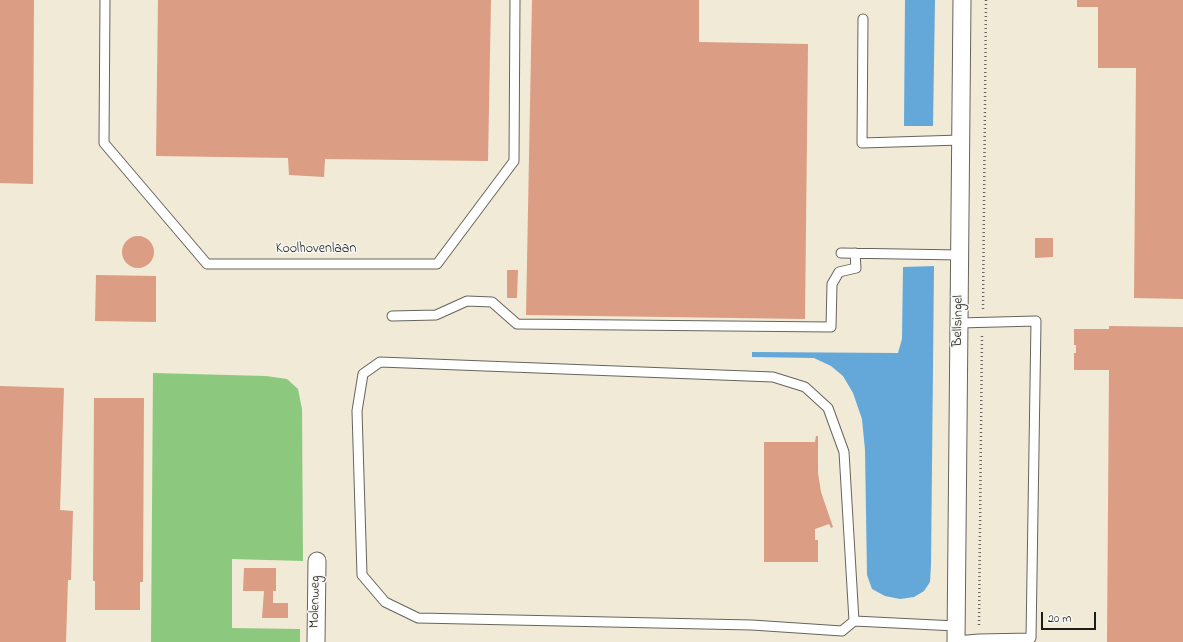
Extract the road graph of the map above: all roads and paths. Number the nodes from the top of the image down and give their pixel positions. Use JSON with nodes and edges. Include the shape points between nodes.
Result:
{"nodes":[{"id":1,"x":105,"y":0,"type":"edge"},
{"id":2,"x":515,"y":0,"type":"edge"},
{"id":3,"x":962,"y":0,"type":"edge"},
{"id":4,"x":863,"y":19,"type":"dead end"},
{"id":5,"x":961,"y":140,"type":"junction"},
{"id":6,"x":841,"y":253,"type":"dead end"},
{"id":7,"x":856,"y":253,"type":"junction"},
{"id":8,"x":960,"y":255,"type":"junction"},
{"id":9,"x":392,"y":316,"type":"dead end"},
{"id":10,"x":960,"y":323,"type":"junction"},
{"id":11,"x":317,"y":561,"type":"dead end"},
{"id":12,"x":854,"y":621,"type":"junction"},
{"id":13,"x":956,"y":636,"type":"edge"},
{"id":14,"x":1030,"y":640,"type":"edge"},
{"id":15,"x":316,"y":642,"type":"edge"}],
"edges":[{"from":1,"to":2,"type":"lane","name":"Koolhovenlaan","via":[[104,143],[207,264],[437,264],[514,161]]},
{"from":3,"to":5,"type":"street","name":"Bellsingel"},
{"from":4,"to":5,"type":"lane","via":[[862,143]]},
{"from":5,"to":8,"type":"street","name":"Bellsingel"},
{"from":6,"to":7,"type":"lane"},
{"from":7,"to":8,"type":"lane"},
{"from":7,"to":9,"type":"lane","via":[[856,268],[839,272],[832,284],[831,327],[517,324],[492,302],[467,302],[436,315]]},
{"from":8,"to":10,"type":"street","name":"Bellsingel"},
{"from":10,"to":13,"type":"street","name":"Bellsingel"},
{"from":10,"to":14,"type":"lane","via":[[1036,321]]},
{"from":11,"to":15,"type":"street","name":"Molenweg"},
{"from":12,"to":12,"type":"lane","via":[[844,452],[828,408],[805,387],[774,377],[380,362],[363,374],[357,412],[362,575],[385,602],[418,618],[752,625],[842,631]]},
{"from":12,"to":13,"type":"lane"},
{"from":13,"to":14,"type":"lane"}]}
